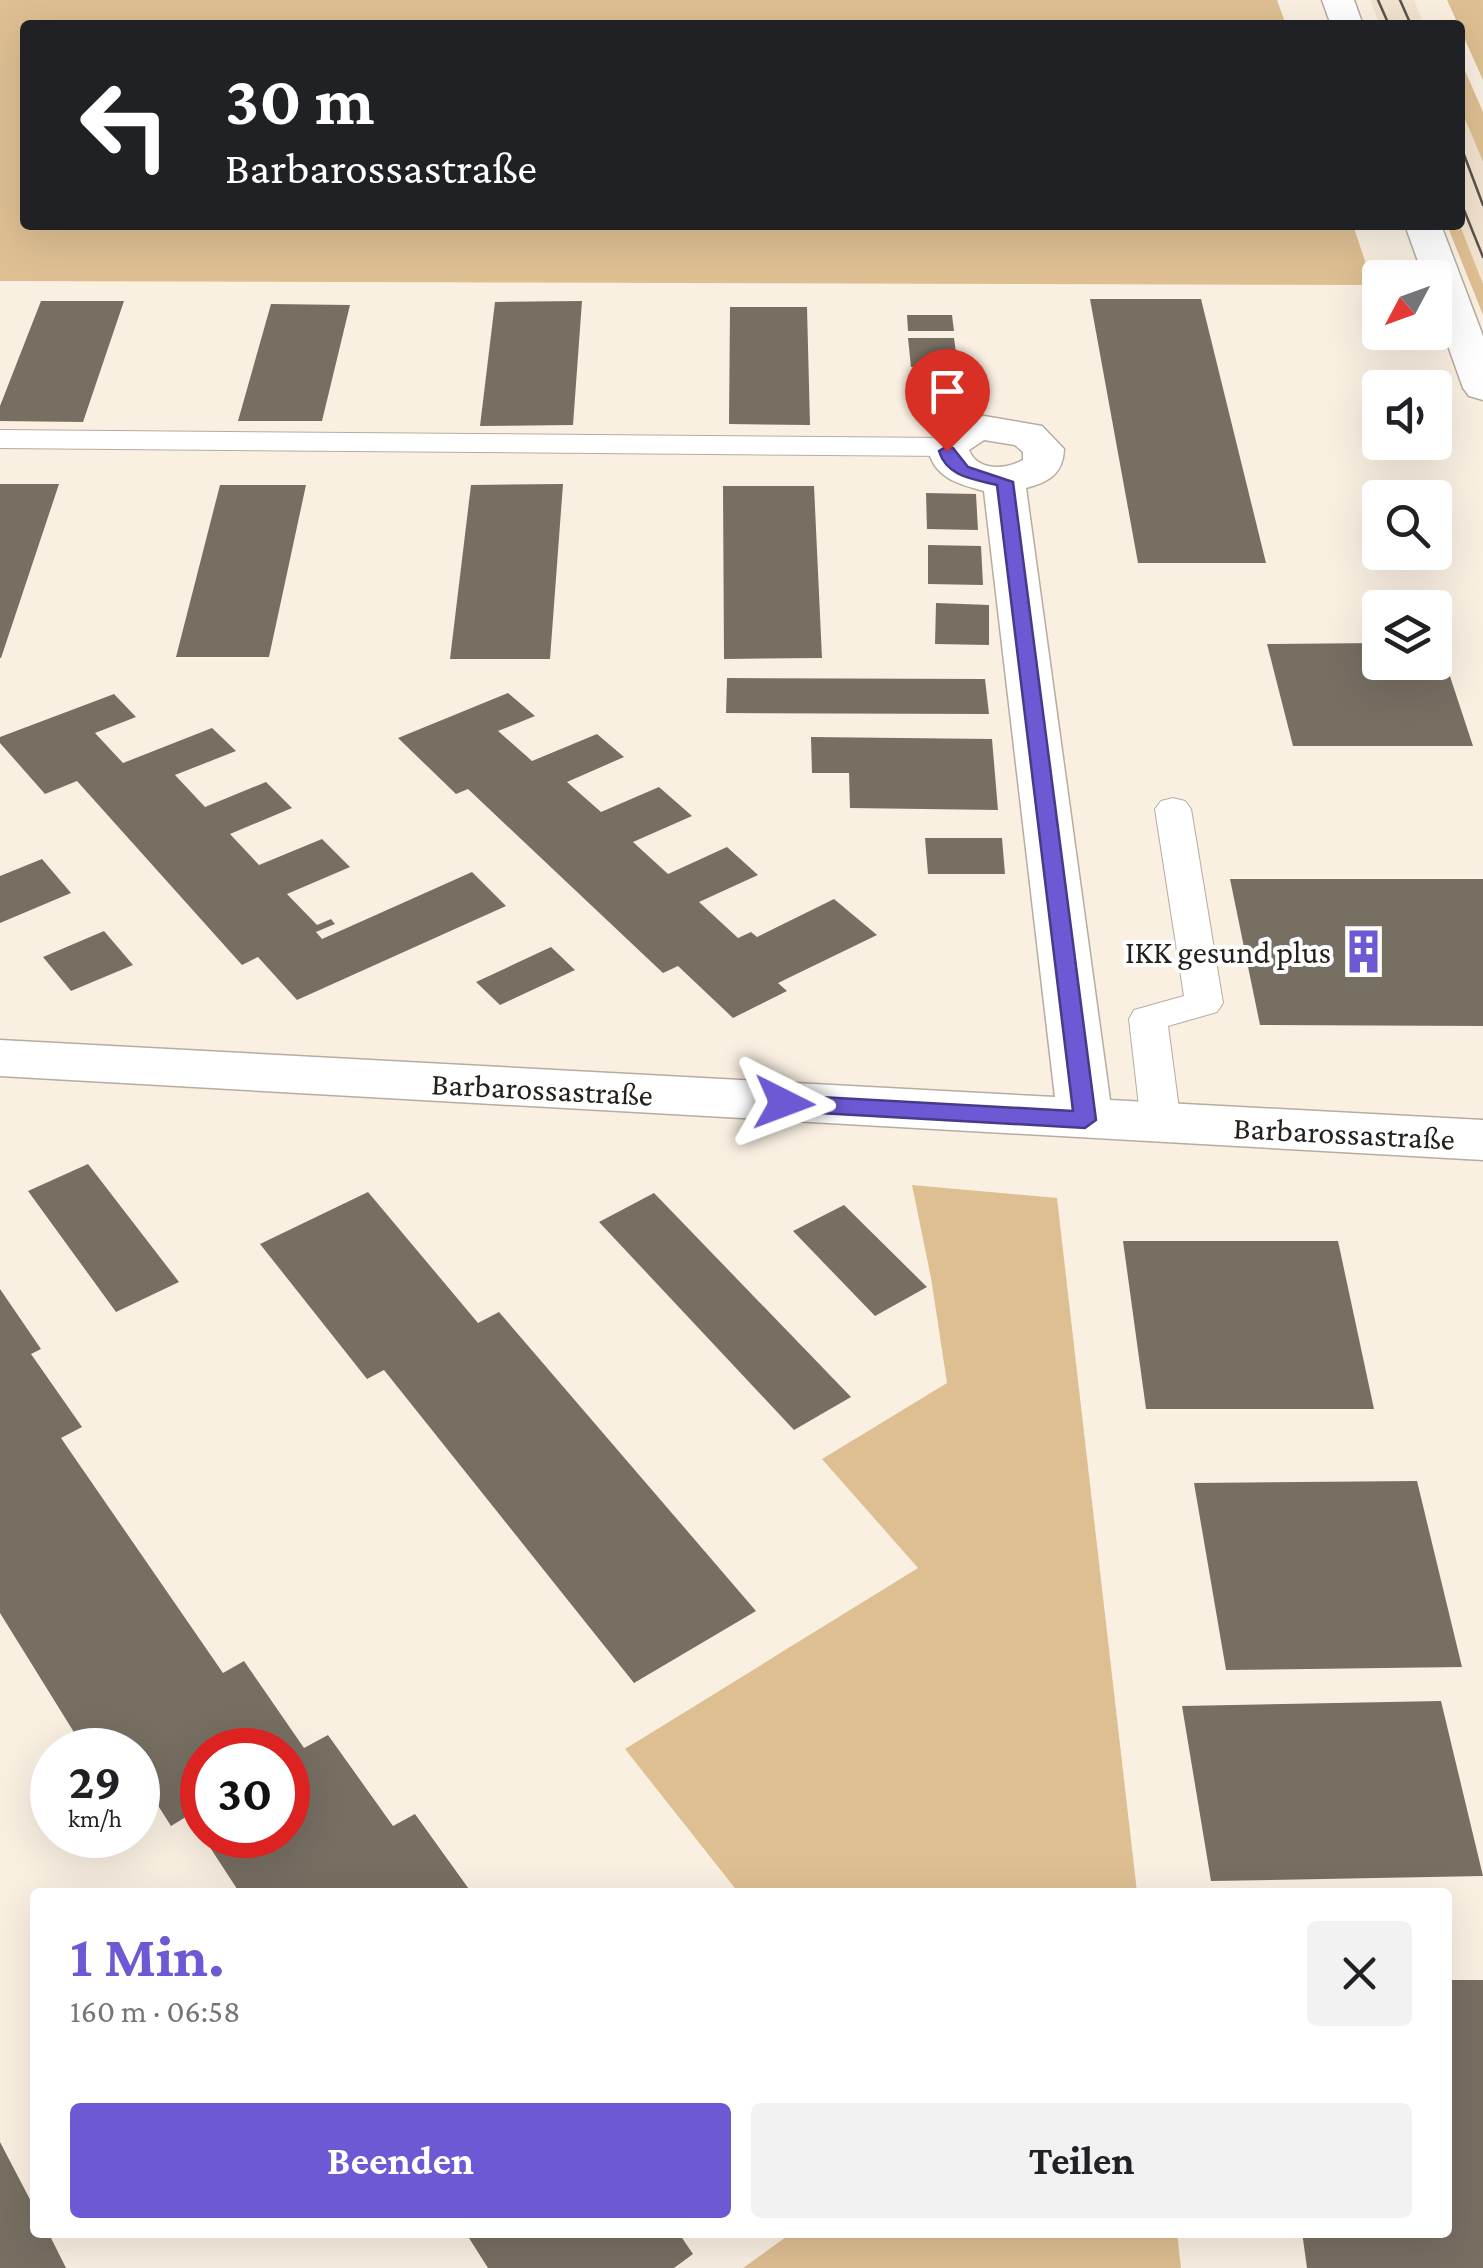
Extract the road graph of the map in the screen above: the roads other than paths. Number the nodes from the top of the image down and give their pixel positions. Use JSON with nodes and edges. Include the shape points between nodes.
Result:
{"nodes":[{"id":1,"x":1425,"y":230,"type":"edge"},
{"id":2,"x":1483,"y":388,"type":"edge"},
{"id":3,"x":0,"y":440,"type":"edge"},
{"id":4,"x":948,"y":447,"type":"joint"},
{"id":5,"x":1173,"y":809,"type":"dead end"},
{"id":6,"x":0,"y":1058,"type":"edge"},
{"id":7,"x":1085,"y":1120,"type":"junction"},
{"id":8,"x":1161,"y":1124,"type":"junction"},
{"id":9,"x":1483,"y":1140,"type":"edge"}],
"edges":[{"from":1,"to":2,"type":"street"},
{"from":3,"to":4,"type":"lane"},
{"from":4,"to":7,"type":"street","via":[[950,461],[962,471],[1004,480]]},
{"from":5,"to":8,"type":"lane","via":[[1204,1003],[1148,1019]]},
{"from":6,"to":7,"type":"street","name":"Barbarossastraße"},
{"from":7,"to":8,"type":"street","name":"Barbarossastraße"},
{"from":8,"to":9,"type":"street","name":"Barbarossastraße"}]}
